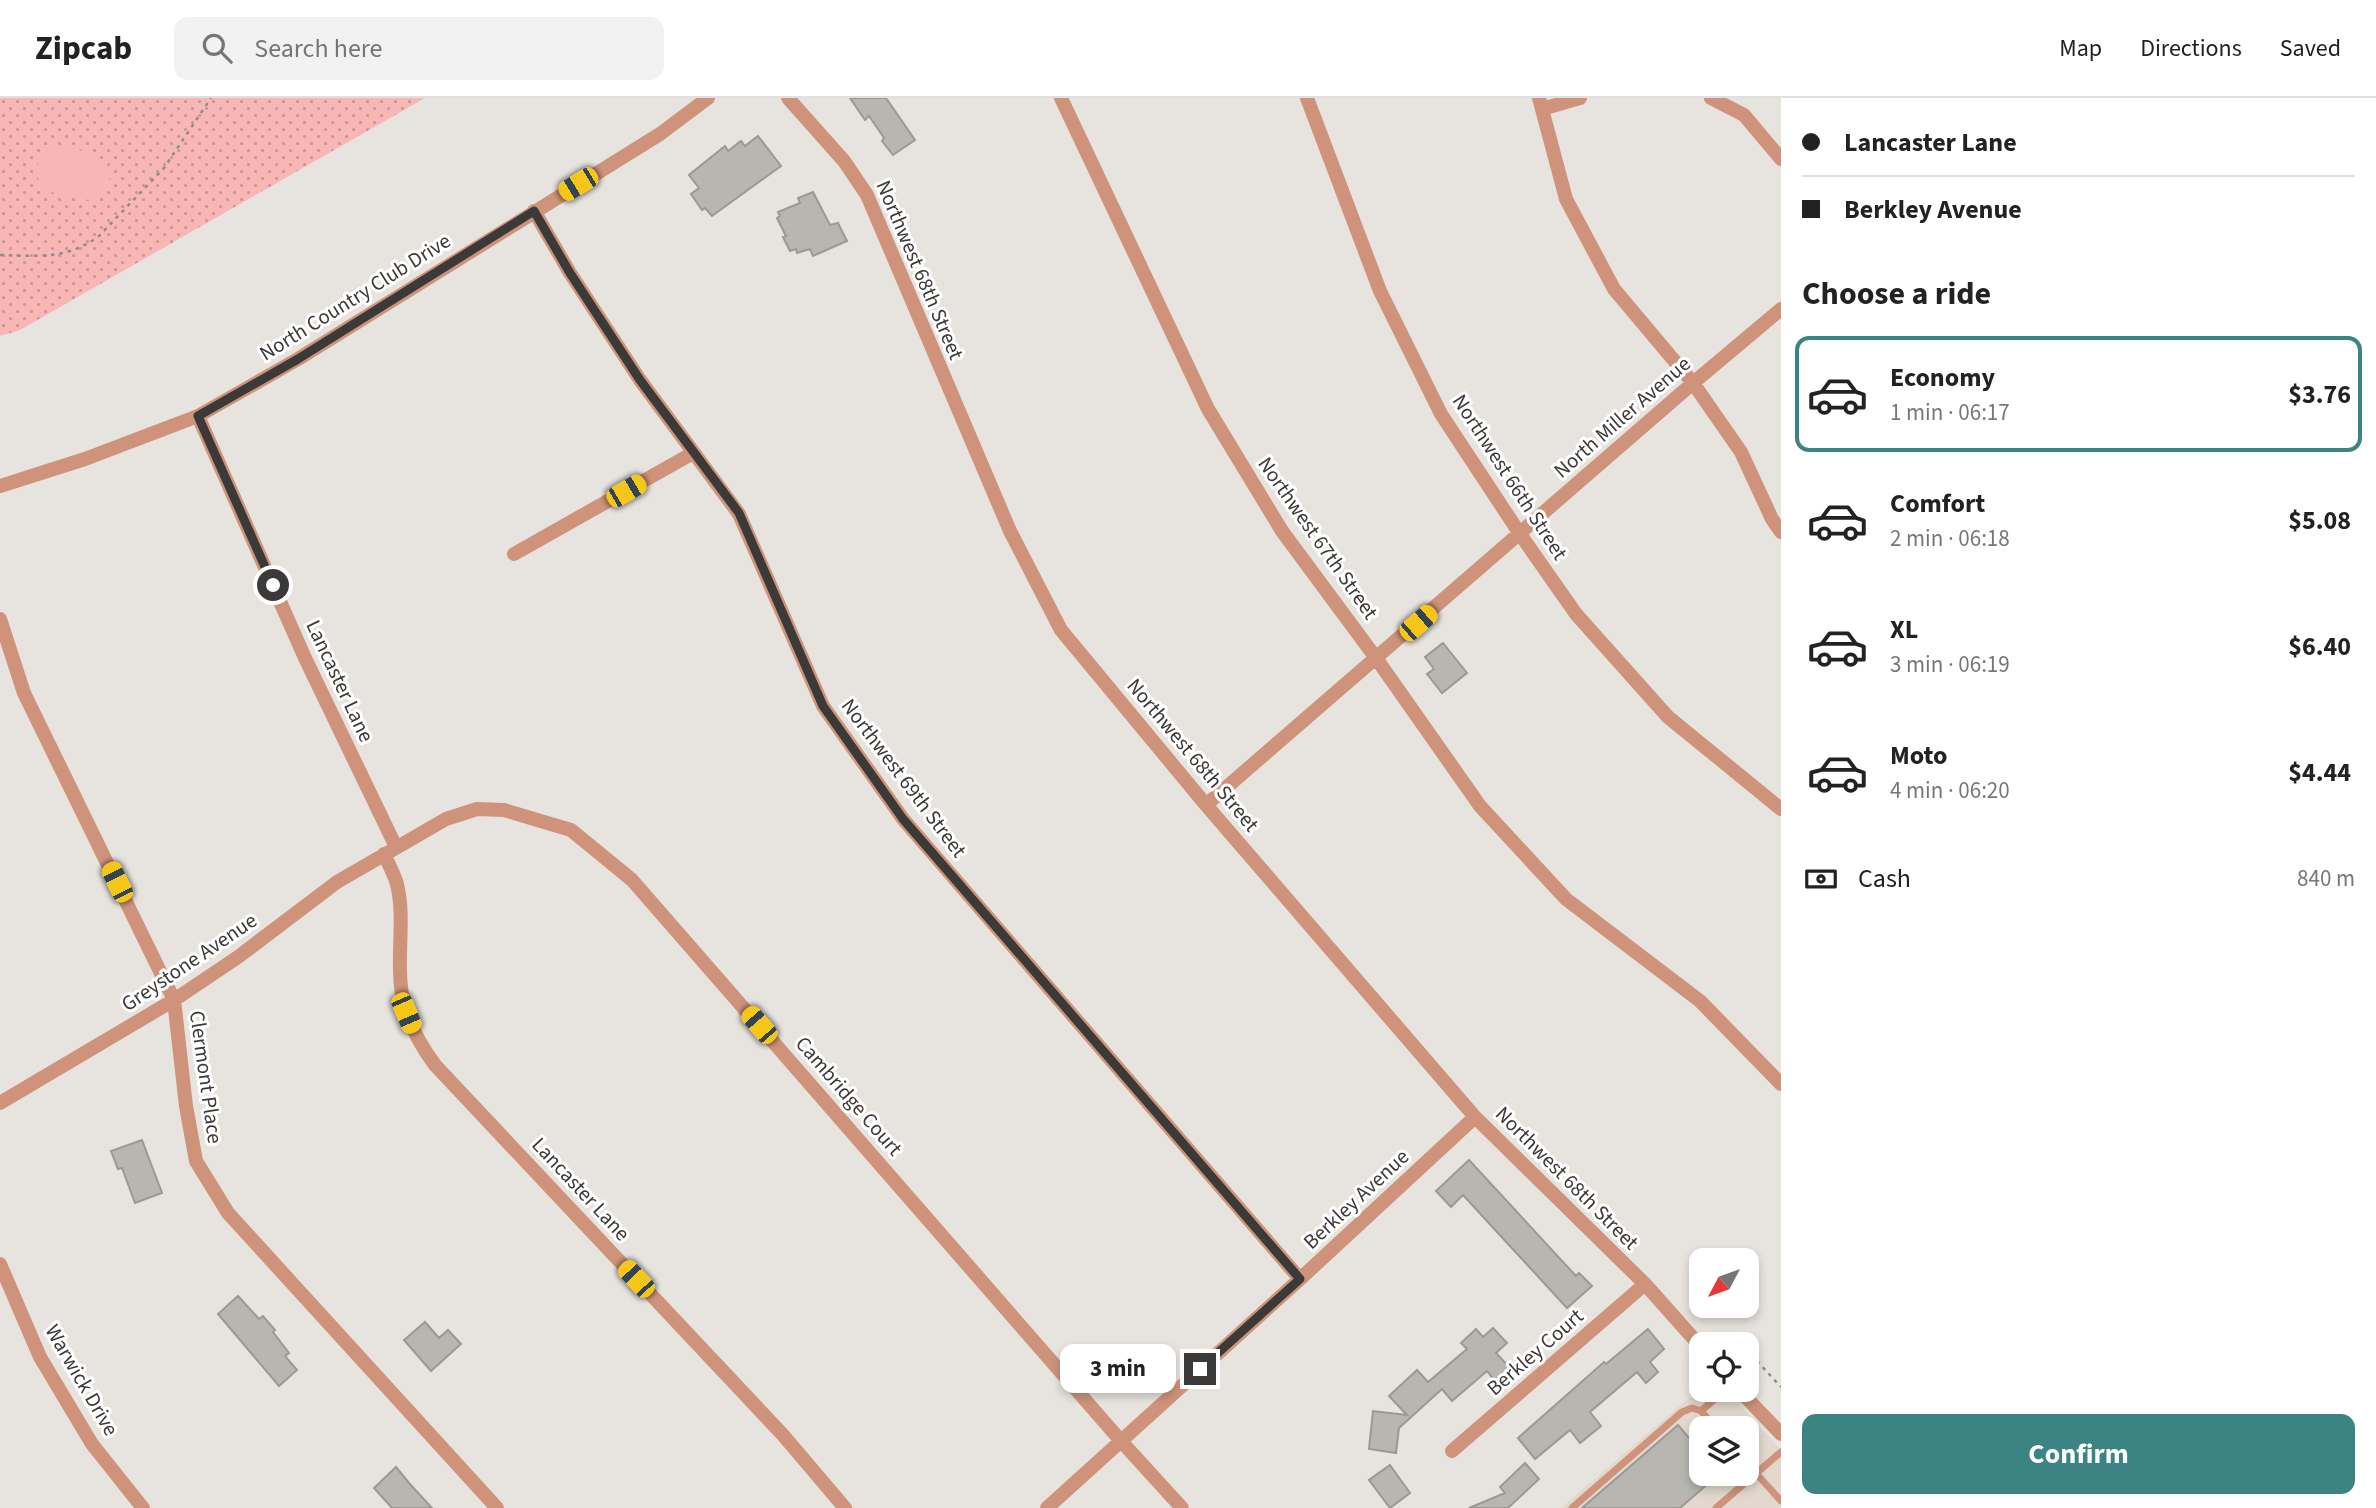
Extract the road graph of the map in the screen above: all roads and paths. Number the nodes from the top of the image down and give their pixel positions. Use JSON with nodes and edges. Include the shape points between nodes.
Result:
{"nodes":[{"id":1,"x":211,"y":98,"type":"edge"},
{"id":2,"x":708,"y":98,"type":"edge"},
{"id":3,"x":788,"y":98,"type":"edge"},
{"id":4,"x":1061,"y":98,"type":"edge"},
{"id":5,"x":1307,"y":98,"type":"edge"},
{"id":6,"x":1580,"y":98,"type":"edge"},
{"id":7,"x":1711,"y":98,"type":"edge"},
{"id":8,"x":1540,"y":103,"type":"edge"},
{"id":9,"x":1781,"y":159,"type":"edge"},
{"id":10,"x":534,"y":211,"type":"junction"},
{"id":11,"x":0,"y":255,"type":"edge"},
{"id":12,"x":1781,"y":309,"type":"edge"},
{"id":13,"x":1693,"y":383,"type":"junction"},
{"id":14,"x":198,"y":416,"type":"junction"},
{"id":15,"x":693,"y":453,"type":"junction"},
{"id":16,"x":0,"y":486,"type":"edge"},
{"id":17,"x":1781,"y":532,"type":"edge"},
{"id":18,"x":1520,"y":534,"type":"junction"},
{"id":19,"x":514,"y":554,"type":"dead end"},
{"id":20,"x":0,"y":619,"type":"edge"},
{"id":21,"x":1376,"y":658,"type":"junction"},
{"id":22,"x":1206,"y":805,"type":"junction"},
{"id":23,"x":1781,"y":809,"type":"edge"},
{"id":24,"x":390,"y":850,"type":"junction"},
{"id":25,"x":174,"y":1000,"type":"junction"},
{"id":26,"x":1781,"y":1084,"type":"edge"},
{"id":27,"x":0,"y":1103,"type":"edge"},
{"id":28,"x":1475,"y":1117,"type":"junction"},
{"id":29,"x":0,"y":1264,"type":"edge"},
{"id":30,"x":1300,"y":1279,"type":"junction"},
{"id":31,"x":1645,"y":1284,"type":"junction"},
{"id":32,"x":1689,"y":1334,"type":"edge"},
{"id":33,"x":1759,"y":1363,"type":"edge"},
{"id":34,"x":1781,"y":1387,"type":"edge"},
{"id":35,"x":1711,"y":1402,"type":"edge"},
{"id":36,"x":1750,"y":1402,"type":"edge"},
{"id":37,"x":1701,"y":1411,"type":"junction"},
{"id":38,"x":1705,"y":1416,"type":"edge"},
{"id":39,"x":1781,"y":1434,"type":"edge"},
{"id":40,"x":1121,"y":1441,"type":"junction"},
{"id":41,"x":1452,"y":1451,"type":"dead end"},
{"id":42,"x":1781,"y":1452,"type":"edge"},
{"id":43,"x":1759,"y":1470,"type":"edge"},
{"id":44,"x":1759,"y":1476,"type":"edge"},
{"id":45,"x":1741,"y":1486,"type":"edge"},
{"id":46,"x":1781,"y":1500,"type":"edge"},
{"id":47,"x":143,"y":1508,"type":"edge"},
{"id":48,"x":497,"y":1508,"type":"edge"},
{"id":49,"x":845,"y":1508,"type":"edge"},
{"id":50,"x":1047,"y":1508,"type":"edge"},
{"id":51,"x":1182,"y":1508,"type":"edge"},
{"id":52,"x":1572,"y":1508,"type":"edge"},
{"id":53,"x":1716,"y":1508,"type":"edge"}],
"edges":[{"from":1,"to":11,"type":"path","via":[[164,168],[88,245],[62,255]]},
{"from":2,"to":10,"type":"street","name":"North Country Club Drive","via":[[660,134]]},
{"from":3,"to":22,"type":"street","name":"Northwest 68th Street","via":[[844,161],[867,195],[1010,531],[1060,630]]},
{"from":4,"to":21,"type":"street","name":"Northwest 67th Street","via":[[1208,409],[1282,531]]},
{"from":5,"to":18,"type":"street","name":"Northwest 66th Street","via":[[1380,291],[1441,414]]},
{"from":6,"to":8,"type":"street"},
{"from":7,"to":9,"type":"street","via":[[1744,115]]},
{"from":8,"to":13,"type":"street","via":[[1566,198],[1614,289]]},
{"from":10,"to":14,"type":"street","name":"North Country Club Drive"},
{"from":10,"to":15,"type":"street","name":"Northwest 69th Street","via":[[640,380]]},
{"from":12,"to":13,"type":"street","name":"North Miller Avenue"},
{"from":13,"to":17,"type":"street","via":[[1741,452]]},
{"from":13,"to":18,"type":"street","name":"North Miller Avenue"},
{"from":14,"to":16,"type":"street","name":"North Country Club Drive"},
{"from":14,"to":24,"type":"street","name":"Lancaster Lane"},
{"from":15,"to":19,"type":"street"},
{"from":15,"to":30,"type":"street","name":"Northwest 69th Street","via":[[739,513],[823,706],[903,819]]},
{"from":18,"to":21,"type":"street","name":"North Miller Avenue"},
{"from":18,"to":23,"type":"street","name":"Northwest 66th Street","via":[[1576,614],[1668,717]]},
{"from":20,"to":25,"type":"street","name":"Clermont Place","via":[[24,693]]},
{"from":21,"to":22,"type":"street","name":"North Miller Avenue"},
{"from":21,"to":26,"type":"street","name":"Northwest 67th Street","via":[[1480,806],[1566,899],[1700,1001]]},
{"from":22,"to":28,"type":"street","name":"Northwest 68th Street"},
{"from":24,"to":25,"type":"street","name":"Greystone Avenue","via":[[337,882]]},
{"from":24,"to":40,"type":"street","name":"Cambridge Court","via":[[446,819],[477,809],[504,810],[571,830],[612,863],[641,890]]},
{"from":24,"to":49,"type":"street","name":"Lancaster Lane","via":[[401,914],[401,987],[406,1013],[435,1066],[783,1435]]},
{"from":25,"to":27,"type":"street","name":"Greystone Avenue"},
{"from":25,"to":48,"type":"street","name":"Clermont Place","via":[[196,1161],[228,1213]]},
{"from":28,"to":30,"type":"street","name":"Berkley Avenue"},
{"from":28,"to":31,"type":"street","name":"Northwest 68th Street"},
{"from":29,"to":47,"type":"street","name":"Warwick Drive","via":[[40,1357],[92,1444]]},
{"from":30,"to":40,"type":"street","name":"Berkley Avenue"},
{"from":31,"to":32,"type":"street","name":"Northwest 68th Street"},
{"from":31,"to":41,"type":"street","name":"Berkley Court"},
{"from":33,"to":34,"type":"path"},
{"from":35,"to":37,"type":"lane"},
{"from":36,"to":39,"type":"street"},
{"from":37,"to":38,"type":"lane"},
{"from":37,"to":52,"type":"lane","via":[[1682,1412]]},
{"from":40,"to":50,"type":"street","name":"Berkley Avenue"},
{"from":40,"to":51,"type":"street","name":"Cambridge Court"},
{"from":42,"to":43,"type":"lane"},
{"from":44,"to":46,"type":"lane"},
{"from":45,"to":53,"type":"lane"}]}
